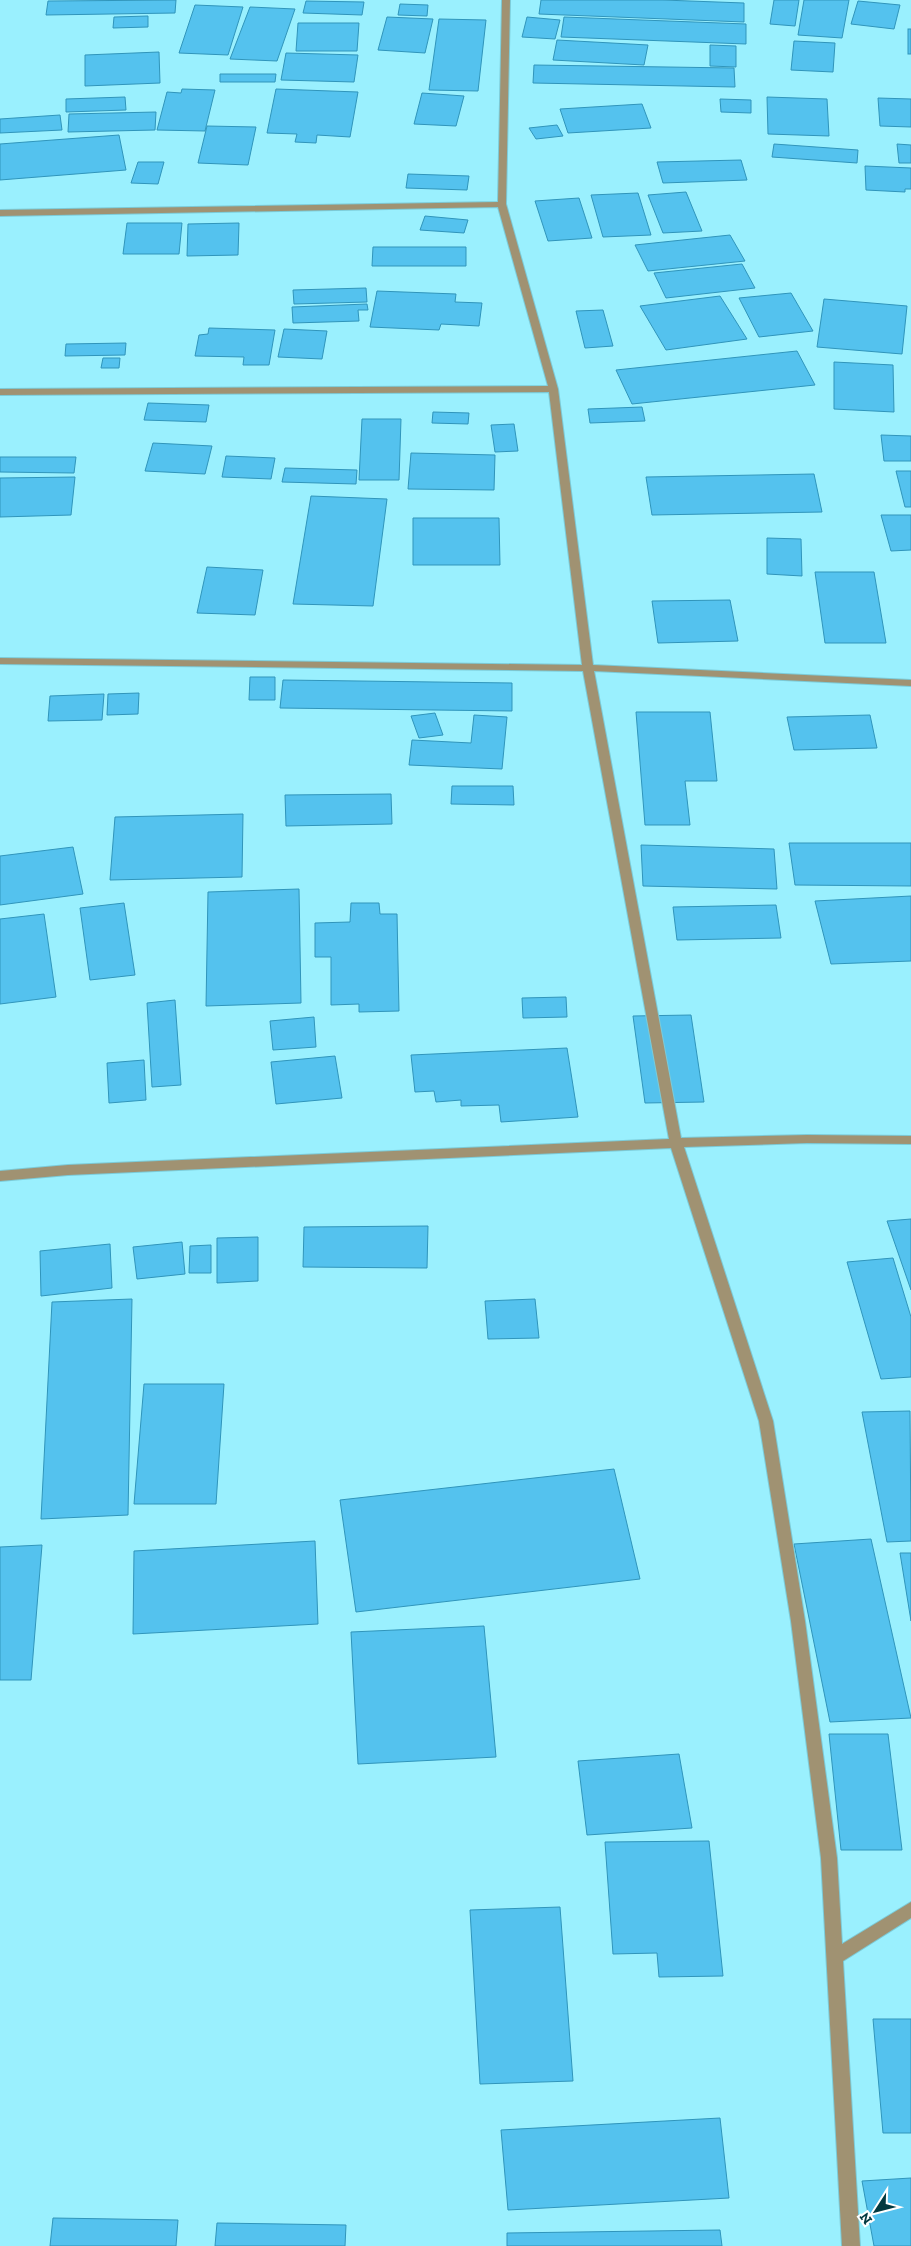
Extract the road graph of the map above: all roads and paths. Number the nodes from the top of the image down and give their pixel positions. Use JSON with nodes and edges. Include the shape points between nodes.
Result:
{"nodes":[{"id":1,"x":506,"y":0,"type":"edge"},
{"id":2,"x":502,"y":204,"type":"junction"},
{"id":3,"x":0,"y":213,"type":"edge"},
{"id":4,"x":553,"y":389,"type":"junction"},
{"id":5,"x":0,"y":392,"type":"edge"},
{"id":6,"x":0,"y":661,"type":"edge"},
{"id":7,"x":588,"y":668,"type":"junction"},
{"id":8,"x":911,"y":683,"type":"edge"},
{"id":9,"x":911,"y":1140,"type":"edge"},
{"id":10,"x":676,"y":1143,"type":"junction"},
{"id":11,"x":0,"y":1176,"type":"edge"},
{"id":12,"x":911,"y":1909,"type":"edge"},
{"id":13,"x":834,"y":1958,"type":"junction"},
{"id":14,"x":851,"y":2246,"type":"edge"}],
"edges":[{"from":1,"to":2,"type":"street"},
{"from":2,"to":3,"type":"street"},
{"from":2,"to":4,"type":"street"},
{"from":4,"to":5,"type":"street"},
{"from":4,"to":7,"type":"street"},
{"from":6,"to":7,"type":"street"},
{"from":7,"to":8,"type":"street"},
{"from":7,"to":10,"type":"street"},
{"from":9,"to":10,"type":"street"},
{"from":10,"to":11,"type":"street","via":[[68,1170]]},
{"from":10,"to":13,"type":"street","via":[[766,1421],[798,1621],[829,1858]]},
{"from":12,"to":13,"type":"street"},
{"from":13,"to":14,"type":"street"}]}
